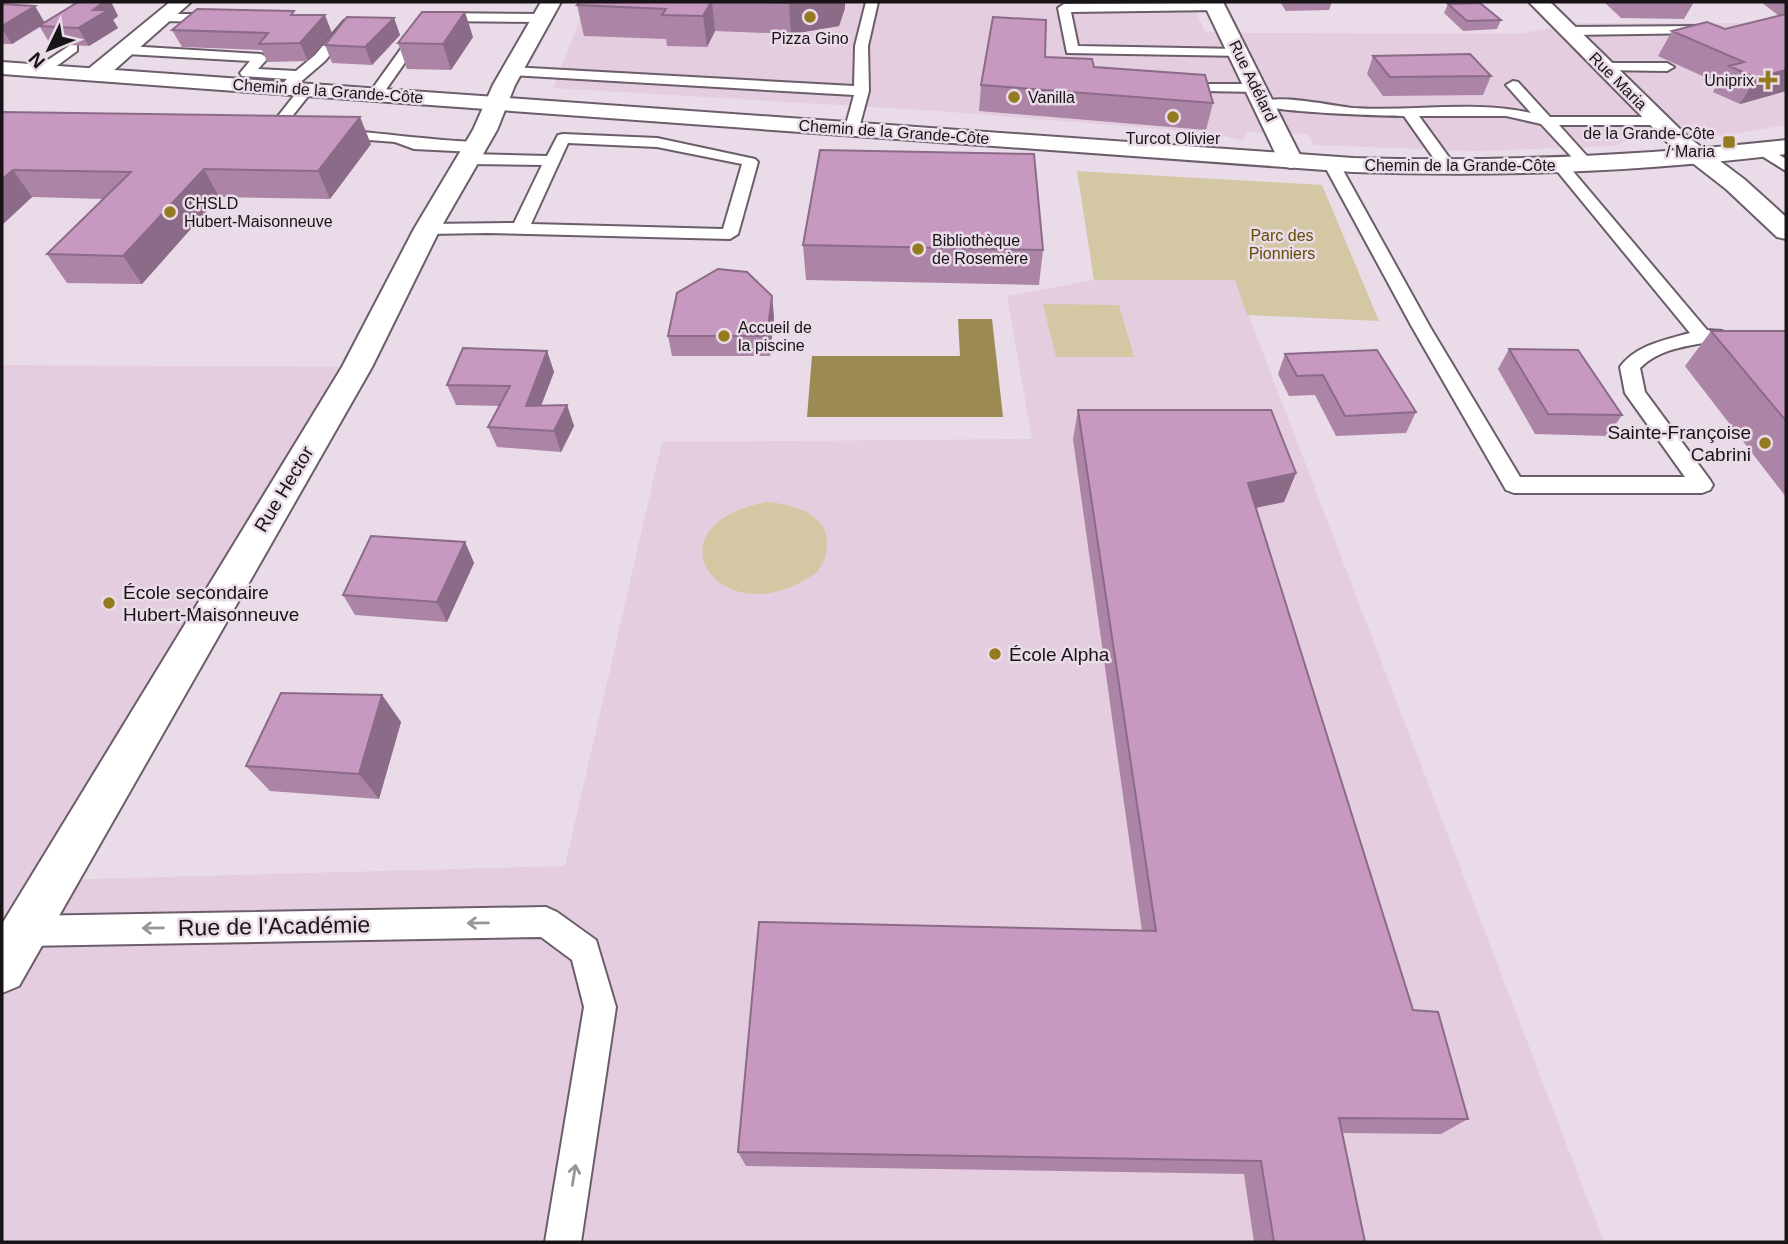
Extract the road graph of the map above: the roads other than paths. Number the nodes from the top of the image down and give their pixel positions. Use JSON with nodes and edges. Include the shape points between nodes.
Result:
{"nodes":[{"id":1,"x":181,"y":2,"type":"edge"},
{"id":2,"x":872,"y":2,"type":"edge"},
{"id":3,"x":1539,"y":2,"type":"edge"},
{"id":4,"x":1214,"y":4,"type":"edge"},
{"id":5,"x":546,"y":10,"type":"edge"},
{"id":6,"x":163,"y":18,"type":"junction"},
{"id":7,"x":354,"y":18,"type":"edge"},
{"id":8,"x":230,"y":19,"type":"edge"},
{"id":9,"x":1718,"y":30,"type":"edge"},
{"id":10,"x":1569,"y":31,"type":"junction"},
{"id":11,"x":72,"y":48,"type":"edge"},
{"id":12,"x":127,"y":50,"type":"junction"},
{"id":13,"x":1239,"y":53,"type":"junction"},
{"id":14,"x":1605,"y":67,"type":"junction"},
{"id":15,"x":1667,"y":67,"type":"dead end"},
{"id":16,"x":2,"y":68,"type":"edge"},
{"id":17,"x":41,"y":71,"type":"junction"},
{"id":18,"x":511,"y":71,"type":"junction"},
{"id":19,"x":95,"y":75,"type":"junction"},
{"id":20,"x":240,"y":79,"type":"junction"},
{"id":21,"x":297,"y":84,"type":"junction"},
{"id":22,"x":1513,"y":85,"type":"dead end"},
{"id":23,"x":1209,"y":88,"type":"edge"},
{"id":24,"x":862,"y":91,"type":"junction"},
{"id":25,"x":375,"y":94,"type":"junction"},
{"id":26,"x":1261,"y":96,"type":"junction"},
{"id":27,"x":496,"y":103,"type":"junction"},
{"id":28,"x":1408,"y":112,"type":"junction"},
{"id":29,"x":1547,"y":121,"type":"junction"},
{"id":30,"x":1659,"y":121,"type":"junction"},
{"id":31,"x":852,"y":128,"type":"junction"},
{"id":32,"x":1774,"y":149,"type":"edge"},
{"id":33,"x":471,"y":153,"type":"junction"},
{"id":34,"x":1700,"y":158,"type":"junction"},
{"id":35,"x":551,"y":161,"type":"junction"},
{"id":36,"x":1291,"y":161,"type":"junction"},
{"id":37,"x":1331,"y":163,"type":"junction"},
{"id":38,"x":1587,"y":165,"type":"junction"},
{"id":39,"x":1561,"y":166,"type":"junction"},
{"id":40,"x":1786,"y":166,"type":"edge"},
{"id":41,"x":1448,"y":167,"type":"junction"},
{"id":42,"x":428,"y":229,"type":"junction"},
{"id":43,"x":520,"y":229,"type":"junction"},
{"id":44,"x":1786,"y":231,"type":"edge"},
{"id":45,"x":1730,"y":334,"type":"edge"},
{"id":46,"x":1702,"y":336,"type":"junction"},
{"id":47,"x":9,"y":943,"type":"edge"},
{"id":48,"x":563,"y":1242,"type":"edge"}],
"edges":[{"from":1,"to":6,"type":"street"},
{"from":2,"to":24,"type":"lane","via":[[859,48]]},
{"from":3,"to":10,"type":"street","name":"Rue Maria"},
{"from":4,"to":13,"type":"street","name":"Rue Adélard"},
{"from":4,"to":13,"type":"lane","via":[[1064,8],[1072,50]]},
{"from":5,"to":18,"type":"street","name":"Rue Hector"},
{"from":5,"to":25,"type":"lane","via":[[430,17]]},
{"from":6,"to":8,"type":"lane"},
{"from":6,"to":12,"type":"street"},
{"from":7,"to":21,"type":"lane"},
{"from":9,"to":10,"type":"lane"},
{"from":10,"to":14,"type":"street","name":"Rue Maria"},
{"from":11,"to":17,"type":"lane"},
{"from":12,"to":19,"type":"street"},
{"from":12,"to":20,"type":"lane","via":[[261,58]]},
{"from":13,"to":26,"type":"street","name":"Rue Adélard"},
{"from":14,"to":15,"type":"lane"},
{"from":14,"to":30,"type":"street","name":"Rue Maria"},
{"from":16,"to":17,"type":"street","name":"Chemin de la Grande-Côte"},
{"from":17,"to":19,"type":"street","name":"Chemin de la Grande-Côte"},
{"from":18,"to":24,"type":"lane"},
{"from":18,"to":27,"type":"street","name":"Rue Hector"},
{"from":19,"to":20,"type":"street","name":"Chemin de la Grande-Côte"},
{"from":20,"to":21,"type":"street","name":"Chemin de la Grande-Côte"},
{"from":21,"to":25,"type":"street","name":"Chemin de la Grande-Côte"},
{"from":21,"to":33,"type":"lane","via":[[278,121],[283,130],[397,138]]},
{"from":22,"to":29,"type":"lane"},
{"from":23,"to":26,"type":"lane"},
{"from":24,"to":31,"type":"lane"},
{"from":25,"to":27,"type":"street","name":"Chemin de la Grande-Côte"},
{"from":26,"to":28,"type":"lane","via":[[1354,112]]},
{"from":26,"to":36,"type":"street","name":"Rue Adélard"},
{"from":27,"to":31,"type":"street","name":"Chemin de la Grande-Côte"},
{"from":27,"to":33,"type":"street","name":"Rue Hector"},
{"from":28,"to":29,"type":"lane","via":[[1506,112]]},
{"from":28,"to":41,"type":"lane"},
{"from":29,"to":30,"type":"lane"},
{"from":29,"to":38,"type":"lane"},
{"from":30,"to":34,"type":"street","name":"Rue Maria"},
{"from":31,"to":36,"type":"street","name":"Chemin de la Grande-Côte"},
{"from":32,"to":34,"type":"street","name":"Chemin de la Grande-Côte"},
{"from":32,"to":40,"type":"lane"},
{"from":33,"to":35,"type":"lane"},
{"from":33,"to":42,"type":"street","name":"Rue Hector"},
{"from":34,"to":38,"type":"street","name":"Chemin de la Grande-Côte"},
{"from":34,"to":44,"type":"street","name":"Rue Maria"},
{"from":35,"to":43,"type":"lane"},
{"from":35,"to":43,"type":"lane","via":[[563,138],[600,138],[688,146],[750,162],[730,234]]},
{"from":36,"to":37,"type":"street","name":"Chemin de la Grande-Côte"},
{"from":37,"to":41,"type":"street","name":"Chemin de la Grande-Côte"},
{"from":37,"to":46,"type":"lane","via":[[1514,485],[1702,485],[1635,393],[1630,367],[1650,353]]},
{"from":38,"to":39,"type":"street","name":"Chemin de la Grande-Côte"},
{"from":39,"to":41,"type":"street","name":"Chemin de la Grande-Côte"},
{"from":39,"to":46,"type":"lane"},
{"from":42,"to":43,"type":"lane"},
{"from":42,"to":47,"type":"street","name":"Rue Hector","via":[[357,367]]},
{"from":45,"to":46,"type":"lane"},
{"from":48,"to":47,"type":"lane","name":"Rue de l'Académie","one_way":true,"via":[[600,1007],[586,951],[546,922]]}]}
